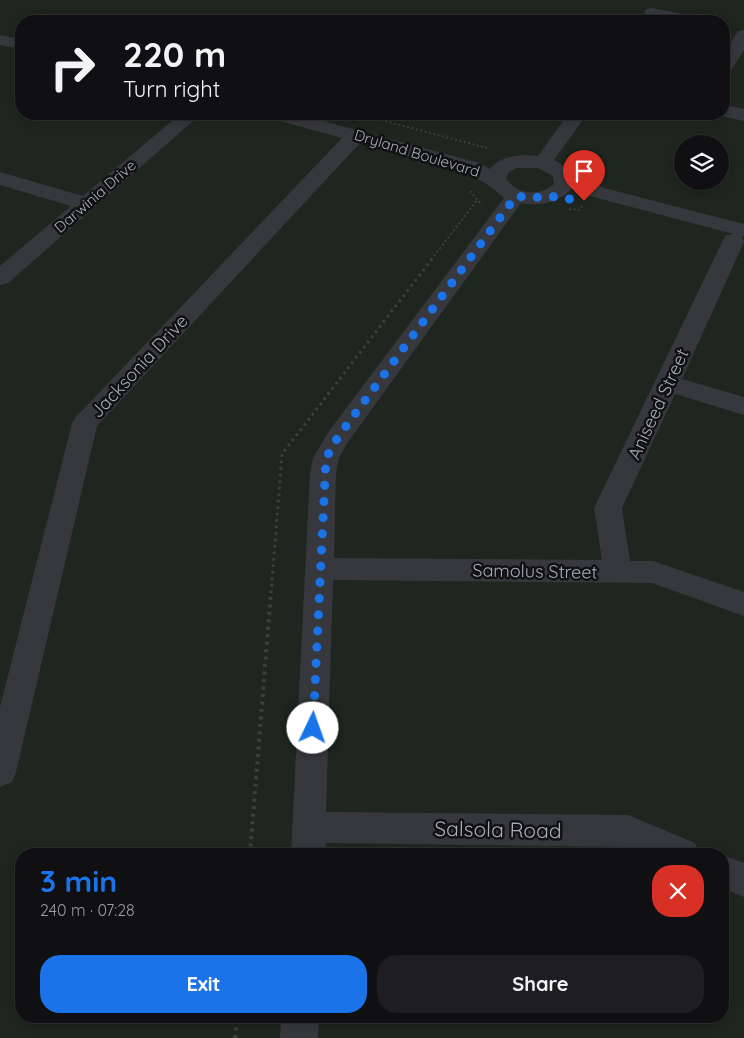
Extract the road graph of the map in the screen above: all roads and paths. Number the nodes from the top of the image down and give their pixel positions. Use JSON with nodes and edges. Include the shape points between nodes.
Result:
{"nodes":[{"id":1,"x":653,"y":11,"type":"edge"},
{"id":2,"x":669,"y":15,"type":"edge"},
{"id":3,"x":740,"y":32,"type":"edge"},
{"id":4,"x":0,"y":40,"type":"edge"},
{"id":5,"x":15,"y":43,"type":"edge"},
{"id":6,"x":0,"y":49,"type":"edge"},
{"id":7,"x":15,"y":53,"type":"edge"},
{"id":8,"x":730,"y":54,"type":"edge"},
{"id":9,"x":730,"y":112,"type":"edge"},
{"id":10,"x":744,"y":116,"type":"edge"},
{"id":11,"x":183,"y":120,"type":"edge"},
{"id":12,"x":317,"y":120,"type":"edge"},
{"id":13,"x":344,"y":120,"type":"edge"},
{"id":14,"x":574,"y":120,"type":"edge"},
{"id":15,"x":365,"y":127,"type":"junction"},
{"id":16,"x":487,"y":148,"type":"dead end"},
{"id":17,"x":521,"y":161,"type":"junction"},
{"id":18,"x":543,"y":162,"type":"junction"},
{"id":19,"x":563,"y":175,"type":"junction"},
{"id":20,"x":0,"y":178,"type":"edge"},
{"id":21,"x":506,"y":189,"type":"junction"},
{"id":22,"x":548,"y":196,"type":"junction"},
{"id":23,"x":86,"y":204,"type":"junction"},
{"id":24,"x":742,"y":234,"type":"edge"},
{"id":25,"x":0,"y":278,"type":"edge"},
{"id":26,"x":668,"y":383,"type":"junction"},
{"id":27,"x":744,"y":406,"type":"edge"},
{"id":28,"x":321,"y":569,"type":"junction"},
{"id":29,"x":618,"y":572,"type":"junction"},
{"id":30,"x":744,"y":604,"type":"edge"},
{"id":31,"x":0,"y":772,"type":"edge"},
{"id":32,"x":308,"y":840,"type":"edge"},
{"id":33,"x":669,"y":848,"type":"edge"},
{"id":34,"x":729,"y":873,"type":"edge"},
{"id":35,"x":744,"y":880,"type":"edge"},
{"id":36,"x":236,"y":1023,"type":"edge"},
{"id":37,"x":300,"y":1023,"type":"edge"},
{"id":38,"x":235,"y":1038,"type":"edge"},
{"id":39,"x":299,"y":1038,"type":"edge"}],
"edges":[{"from":1,"to":2,"type":"street"},
{"from":3,"to":8,"type":"street"},
{"from":4,"to":5,"type":"street"},
{"from":6,"to":7,"type":"street"},
{"from":9,"to":10,"type":"street"},
{"from":11,"to":23,"type":"street","name":"Darwinia Drive"},
{"from":12,"to":15,"type":"street","name":"Dryland Boulevard"},
{"from":13,"to":17,"type":"street","name":"Dryland Boulevard","via":[[472,153]]},
{"from":14,"to":18,"type":"street"},
{"from":15,"to":16,"type":"path"},
{"from":15,"to":21,"type":"street","name":"Dryland Boulevard","via":[[472,167]]},
{"from":15,"to":31,"type":"street","name":"Jacksonia Drive","via":[[85,423]]},
{"from":17,"to":18,"type":"street","name":"Dryland Boulevard"},
{"from":17,"to":21,"type":"street","via":[[513,162],[497,173]]},
{"from":18,"to":19,"type":"street"},
{"from":19,"to":22,"type":"street","via":[[564,185]]},
{"from":19,"to":24,"type":"street","via":[[612,197]]},
{"from":20,"to":23,"type":"street"},
{"from":21,"to":22,"type":"street","via":[[532,198]]},
{"from":21,"to":28,"type":"street","via":[[326,458]]},
{"from":22,"to":24,"type":"street"},
{"from":23,"to":25,"type":"street","name":"Darwinia Drive"},
{"from":24,"to":26,"type":"street","name":"Aniseed Street"},
{"from":26,"to":27,"type":"street"},
{"from":26,"to":29,"type":"street","name":"Aniseed Street","via":[[608,508]]},
{"from":28,"to":29,"type":"street","name":"Samolus Street"},
{"from":28,"to":32,"type":"street"},
{"from":29,"to":30,"type":"street","name":"Samolus Street","via":[[653,572]]},
{"from":32,"to":33,"type":"street","name":"Salsola Road","via":[[628,831]]},
{"from":34,"to":35,"type":"street"},
{"from":36,"to":38,"type":"path"},
{"from":37,"to":39,"type":"street"}]}
